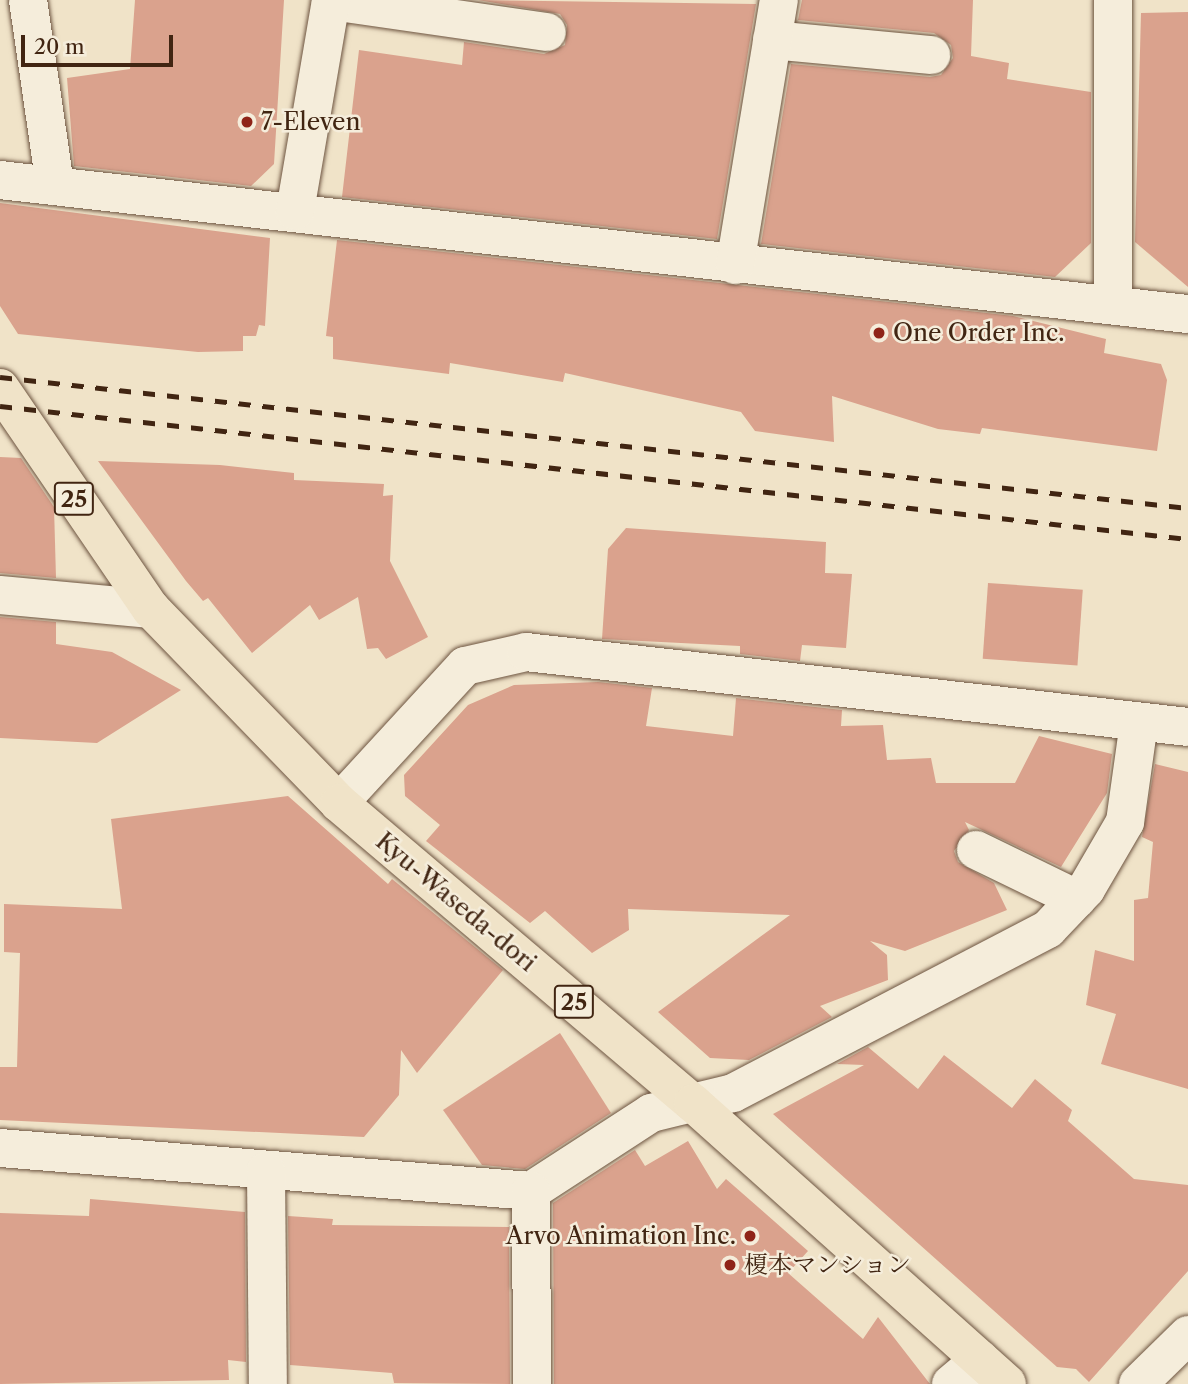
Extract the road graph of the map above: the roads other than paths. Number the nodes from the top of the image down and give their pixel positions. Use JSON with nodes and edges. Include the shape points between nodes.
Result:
{"nodes":[{"id":1,"x":28,"y":0,"type":"edge"},
{"id":2,"x":779,"y":0,"type":"edge"},
{"id":3,"x":1113,"y":0,"type":"edge"},
{"id":4,"x":331,"y":1,"type":"edge"},
{"id":5,"x":547,"y":32,"type":"dead end"},
{"id":6,"x":772,"y":40,"type":"junction"},
{"id":7,"x":931,"y":55,"type":"dead end"},
{"id":8,"x":0,"y":180,"type":"edge"},
{"id":9,"x":55,"y":186,"type":"junction"},
{"id":10,"x":295,"y":211,"type":"junction"},
{"id":11,"x":735,"y":265,"type":"junction"},
{"id":12,"x":1113,"y":305,"type":"junction"},
{"id":13,"x":1188,"y":314,"type":"edge"},
{"id":14,"x":0,"y":388,"type":"edge"},
{"id":15,"x":0,"y":595,"type":"edge"},
{"id":16,"x":151,"y":609,"type":"junction"},
{"id":17,"x":1139,"y":722,"type":"junction"},
{"id":18,"x":1188,"y":727,"type":"edge"},
{"id":19,"x":339,"y":803,"type":"junction"},
{"id":20,"x":976,"y":850,"type":"dead end"},
{"id":21,"x":1077,"y":899,"type":"junction"},
{"id":22,"x":693,"y":1102,"type":"junction"},
{"id":23,"x":0,"y":1149,"type":"edge"},
{"id":24,"x":266,"y":1171,"type":"junction"},
{"id":25,"x":531,"y":1191,"type":"junction"},
{"id":26,"x":1188,"y":1335,"type":"edge"},
{"id":27,"x":993,"y":1372,"type":"edge"},
{"id":28,"x":268,"y":1384,"type":"edge"},
{"id":29,"x":532,"y":1384,"type":"edge"},
{"id":30,"x":951,"y":1384,"type":"edge"},
{"id":31,"x":1138,"y":1384,"type":"edge"}],
"edges":[{"from":1,"to":9,"type":"street"},
{"from":2,"to":6,"type":"street"},
{"from":3,"to":12,"type":"street"},
{"from":4,"to":5,"type":"street"},
{"from":4,"to":10,"type":"street"},
{"from":6,"to":7,"type":"street"},
{"from":6,"to":11,"type":"street"},
{"from":8,"to":9,"type":"street"},
{"from":9,"to":10,"type":"street"},
{"from":10,"to":11,"type":"street"},
{"from":11,"to":12,"type":"street"},
{"from":12,"to":13,"type":"street"},
{"from":14,"to":16,"type":"main road","name":"Kyu-Waseda-dori","number":"25"},
{"from":15,"to":16,"type":"street"},
{"from":16,"to":19,"type":"main road","name":"Kyu-Waseda-dori","number":"25"},
{"from":17,"to":18,"type":"street"},
{"from":17,"to":19,"type":"street","via":[[526,652],[465,666]]},
{"from":17,"to":21,"type":"street","via":[[1125,821]]},
{"from":19,"to":22,"type":"main road","name":"Kyu-Waseda-dori","number":"25"},
{"from":20,"to":21,"type":"street"},
{"from":21,"to":22,"type":"street","via":[[1048,929],[972,972],[908,998],[733,1093]]},
{"from":22,"to":25,"type":"street","via":[[651,1113]]},
{"from":22,"to":27,"type":"main road","name":"Kyu-Waseda-dori","number":"25"},
{"from":23,"to":24,"type":"street"},
{"from":24,"to":25,"type":"street"},
{"from":24,"to":28,"type":"street"},
{"from":25,"to":29,"type":"street"},
{"from":26,"to":31,"type":"street"},
{"from":27,"to":30,"type":"street"}]}
